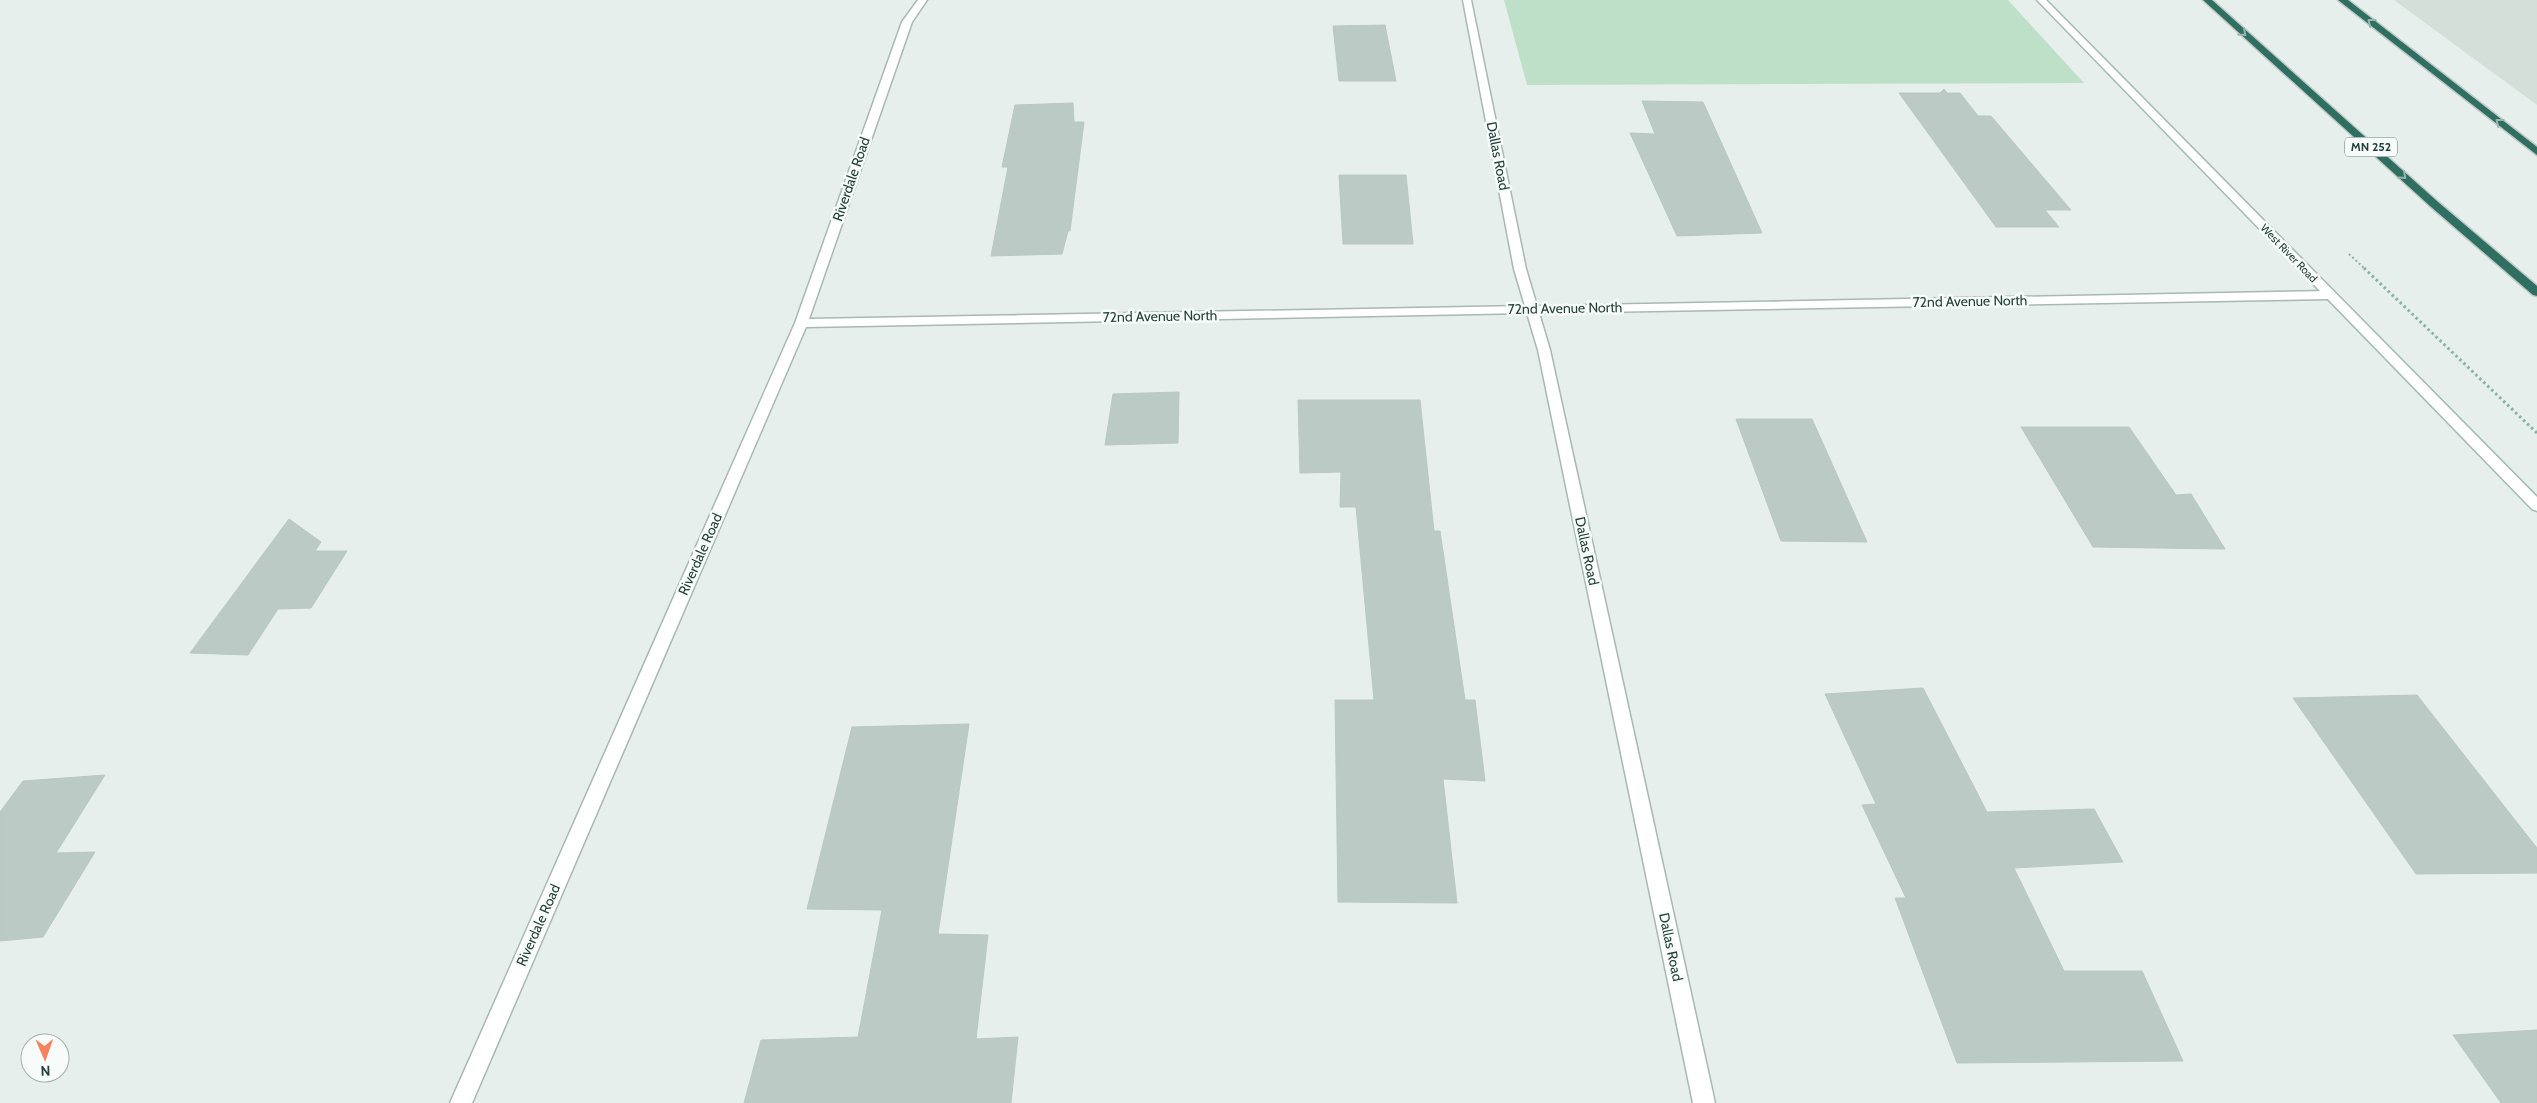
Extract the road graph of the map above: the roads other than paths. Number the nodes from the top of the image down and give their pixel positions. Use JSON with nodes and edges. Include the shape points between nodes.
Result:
{"nodes":[{"id":1,"x":923,"y":0,"type":"edge"},
{"id":2,"x":1468,"y":0,"type":"edge"},
{"id":3,"x":2041,"y":0,"type":"edge"},
{"id":4,"x":2207,"y":0,"type":"edge"},
{"id":5,"x":2342,"y":0,"type":"edge"},
{"id":6,"x":2537,"y":152,"type":"edge"},
{"id":7,"x":2537,"y":292,"type":"edge"},
{"id":8,"x":2330,"y":295,"type":"junction"},
{"id":9,"x":1532,"y":309,"type":"junction"},
{"id":10,"x":800,"y":323,"type":"junction"},
{"id":11,"x":2537,"y":506,"type":"edge"},
{"id":12,"x":460,"y":1103,"type":"edge"},
{"id":13,"x":1704,"y":1103,"type":"edge"}],
"edges":[{"from":1,"to":10,"type":"street","name":"Riverdale Road","via":[[907,22]]},
{"from":2,"to":9,"type":"street","name":"Dallas Road","via":[[1520,269]]},
{"from":3,"to":8,"type":"street","name":"West River Road"},
{"from":4,"to":7,"type":"highway","number":"MN 252","one_way":true},
{"from":6,"to":5,"type":"highway","one_way":true},
{"from":8,"to":9,"type":"street","name":"72nd Avenue North"},
{"from":8,"to":11,"type":"street","name":"West River Road"},
{"from":9,"to":10,"type":"street","name":"72nd Avenue North"},
{"from":9,"to":13,"type":"street","name":"Dallas Road","via":[[1548,370]]},
{"from":10,"to":12,"type":"street","name":"Riverdale Road"}]}
